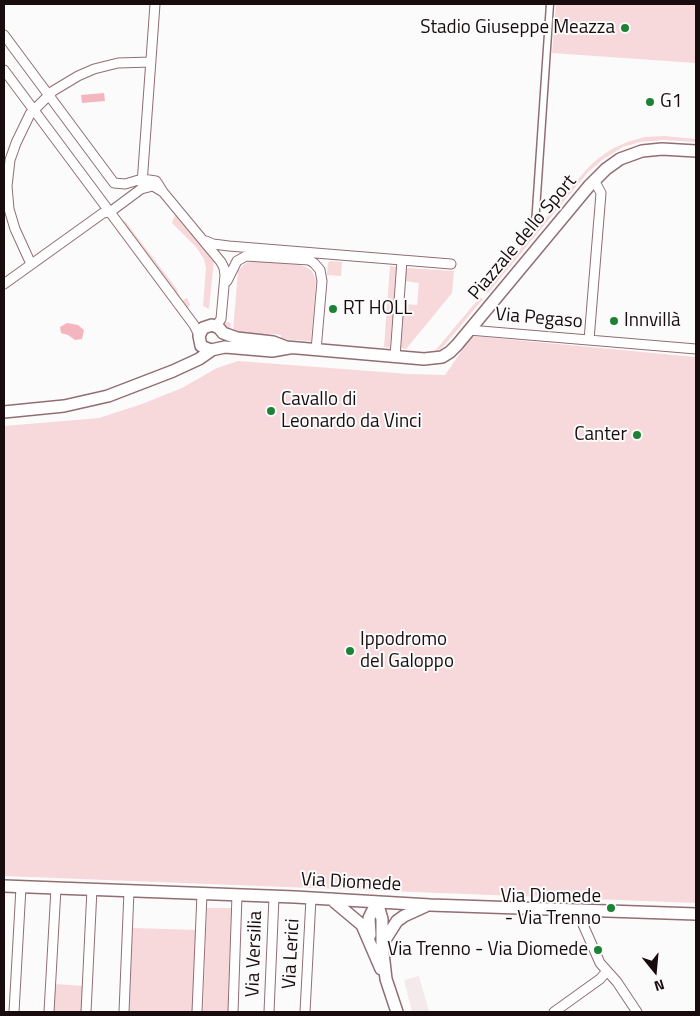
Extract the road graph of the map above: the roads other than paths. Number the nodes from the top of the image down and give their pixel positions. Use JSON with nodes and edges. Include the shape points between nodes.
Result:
{"nodes":[{"id":1,"x":155,"y":4,"type":"edge"},
{"id":2,"x":550,"y":4,"type":"edge"},
{"id":3,"x":4,"y":35,"type":"edge"},
{"id":4,"x":151,"y":62,"type":"junction"},
{"id":5,"x":4,"y":70,"type":"edge"},
{"id":6,"x":48,"y":95,"type":"junction"},
{"id":7,"x":33,"y":109,"type":"junction"},
{"id":8,"x":696,"y":151,"type":"edge"},
{"id":9,"x":142,"y":179,"type":"junction"},
{"id":10,"x":594,"y":180,"type":"junction"},
{"id":11,"x":5,"y":186,"type":"edge"},
{"id":12,"x":141,"y":189,"type":"junction"},
{"id":13,"x":163,"y":192,"type":"junction"},
{"id":14,"x":100,"y":199,"type":"junction"},
{"id":15,"x":118,"y":204,"type":"junction"},
{"id":16,"x":110,"y":212,"type":"junction"},
{"id":17,"x":535,"y":225,"type":"dead end"},
{"id":18,"x":204,"y":240,"type":"junction"},
{"id":19,"x":402,"y":260,"type":"junction"},
{"id":20,"x":31,"y":264,"type":"junction"},
{"id":21,"x":451,"y":264,"type":"dead end"},
{"id":22,"x":4,"y":284,"type":"edge"},
{"id":23,"x":224,"y":288,"type":"junction"},
{"id":24,"x":220,"y":330,"type":"junction"},
{"id":25,"x":469,"y":330,"type":"junction"},
{"id":26,"x":199,"y":338,"type":"junction"},
{"id":27,"x":589,"y":340,"type":"junction"},
{"id":28,"x":289,"y":348,"type":"junction"},
{"id":29,"x":215,"y":349,"type":"junction"},
{"id":30,"x":696,"y":349,"type":"edge"},
{"id":31,"x":316,"y":350,"type":"junction"},
{"id":32,"x":395,"y":357,"type":"junction"},
{"id":33,"x":173,"y":371,"type":"junction"},
{"id":34,"x":4,"y":412,"type":"edge"},
{"id":35,"x":4,"y":886,"type":"edge"},
{"id":36,"x":21,"y":886,"type":"junction"},
{"id":37,"x":56,"y":888,"type":"junction"},
{"id":38,"x":92,"y":889,"type":"junction"},
{"id":39,"x":129,"y":891,"type":"junction"},
{"id":40,"x":202,"y":894,"type":"junction"},
{"id":41,"x":237,"y":895,"type":"junction"},
{"id":42,"x":274,"y":897,"type":"junction"},
{"id":43,"x":311,"y":898,"type":"junction"},
{"id":44,"x":331,"y":899,"type":"junction"},
{"id":45,"x":377,"y":902,"type":"junction"},
{"id":46,"x":430,"y":905,"type":"junction"},
{"id":47,"x":581,"y":909,"type":"junction"},
{"id":48,"x":696,"y":914,"type":"edge"},
{"id":49,"x":377,"y":945,"type":"junction"},
{"id":50,"x":607,"y":971,"type":"junction"},
{"id":51,"x":14,"y":1012,"type":"edge"},
{"id":52,"x":49,"y":1012,"type":"edge"},
{"id":53,"x":86,"y":1012,"type":"edge"},
{"id":54,"x":124,"y":1012,"type":"edge"},
{"id":55,"x":197,"y":1012,"type":"edge"},
{"id":56,"x":233,"y":1012,"type":"edge"},
{"id":57,"x":269,"y":1012,"type":"edge"},
{"id":58,"x":305,"y":1012,"type":"edge"},
{"id":59,"x":397,"y":1012,"type":"edge"},
{"id":60,"x":554,"y":1012,"type":"edge"},
{"id":61,"x":637,"y":1012,"type":"edge"}],
"edges":[{"from":1,"to":4,"type":"street"},
{"from":2,"to":17,"type":"street"},
{"from":3,"to":6,"type":"street"},
{"from":4,"to":6,"type":"street","via":[[94,69]]},
{"from":4,"to":9,"type":"street"},
{"from":5,"to":7,"type":"street"},
{"from":6,"to":7,"type":"street"},
{"from":6,"to":9,"type":"street","via":[[114,183],[125,184]]},
{"from":7,"to":11,"type":"street","via":[[16,143]]},
{"from":7,"to":14,"type":"street"},
{"from":8,"to":10,"type":"street","via":[[662,149],[634,153],[613,163]]},
{"from":9,"to":12,"type":"street"},
{"from":9,"to":13,"type":"street","via":[[156,181]]},
{"from":10,"to":25,"type":"street","name":"Piazzale dello Sport"},
{"from":10,"to":27,"type":"street","name":"Piazzale dello Sport","via":[[601,193]]},
{"from":11,"to":20,"type":"street","via":[[15,229]]},
{"from":12,"to":13,"type":"street","via":[[153,186]]},
{"from":12,"to":15,"type":"street"},
{"from":13,"to":18,"type":"street"},
{"from":14,"to":15,"type":"street","via":[[111,199]]},
{"from":14,"to":16,"type":"street"},
{"from":15,"to":16,"type":"street"},
{"from":16,"to":20,"type":"street","via":[[103,213]]},
{"from":16,"to":26,"type":"street","via":[[194,324]]},
{"from":18,"to":19,"type":"street","name":"Piazzale dello Sport","via":[[213,244]]},
{"from":18,"to":23,"type":"street","via":[[223,266]]},
{"from":19,"to":21,"type":"street","name":"Piazzale dello Sport"},
{"from":19,"to":32,"type":"street"},
{"from":20,"to":22,"type":"street"},
{"from":23,"to":24,"type":"street"},
{"from":23,"to":31,"type":"street","via":[[237,260],[246,256],[314,263],[320,270],[322,281]]},
{"from":24,"to":26,"type":"street","via":[[206,326]]},
{"from":24,"to":28,"type":"street","name":"Piazzale dello Sport","via":[[236,338],[275,342]]},
{"from":24,"to":29,"type":"street","via":[[223,342]]},
{"from":25,"to":27,"type":"street","name":"Via Pegaso"},
{"from":25,"to":32,"type":"street","name":"Piazzale dello Sport","via":[[442,357],[428,360]]},
{"from":26,"to":29,"type":"street","via":[[205,349]]},
{"from":26,"to":33,"type":"street","via":[[186,360]]},
{"from":27,"to":30,"type":"street","name":"Via Pegaso"},
{"from":28,"to":29,"type":"street","name":"Piazzale dello Sport","via":[[272,351]]},
{"from":28,"to":31,"type":"street","name":"Piazzale dello Sport"},
{"from":29,"to":33,"type":"street"},
{"from":31,"to":32,"type":"street","name":"Piazzale dello Sport"},
{"from":33,"to":34,"type":"street","via":[[92,400]]},
{"from":35,"to":36,"type":"street","name":"Via Diomede"},
{"from":36,"to":37,"type":"street","name":"Via Diomede"},
{"from":36,"to":51,"type":"street"},
{"from":37,"to":38,"type":"street","name":"Via Diomede"},
{"from":37,"to":52,"type":"street"},
{"from":38,"to":39,"type":"street","name":"Via Diomede"},
{"from":38,"to":53,"type":"street"},
{"from":39,"to":40,"type":"street","name":"Via Diomede"},
{"from":39,"to":54,"type":"street"},
{"from":40,"to":41,"type":"street","name":"Via Diomede"},
{"from":40,"to":55,"type":"street"},
{"from":41,"to":42,"type":"street","name":"Via Diomede"},
{"from":41,"to":56,"type":"street"},
{"from":42,"to":43,"type":"street","name":"Via Diomede"},
{"from":42,"to":57,"type":"street","name":"Via Versilia"},
{"from":43,"to":44,"type":"street","name":"Via Diomede"},
{"from":43,"to":58,"type":"street","name":"Via Lerici"},
{"from":44,"to":45,"type":"street","name":"Via Diomede"},
{"from":44,"to":49,"type":"street","via":[[362,925]]},
{"from":45,"to":46,"type":"street","name":"Via Diomede"},
{"from":45,"to":49,"type":"street","via":[[369,918]]},
{"from":46,"to":47,"type":"street","name":"Via Diomede"},
{"from":46,"to":49,"type":"street","via":[[397,921]]},
{"from":47,"to":48,"type":"street","name":"Via Diomede"},
{"from":47,"to":50,"type":"street","via":[[581,920],[600,963]]},
{"from":49,"to":59,"type":"street"},
{"from":50,"to":60,"type":"street"},
{"from":50,"to":61,"type":"street"}]}
